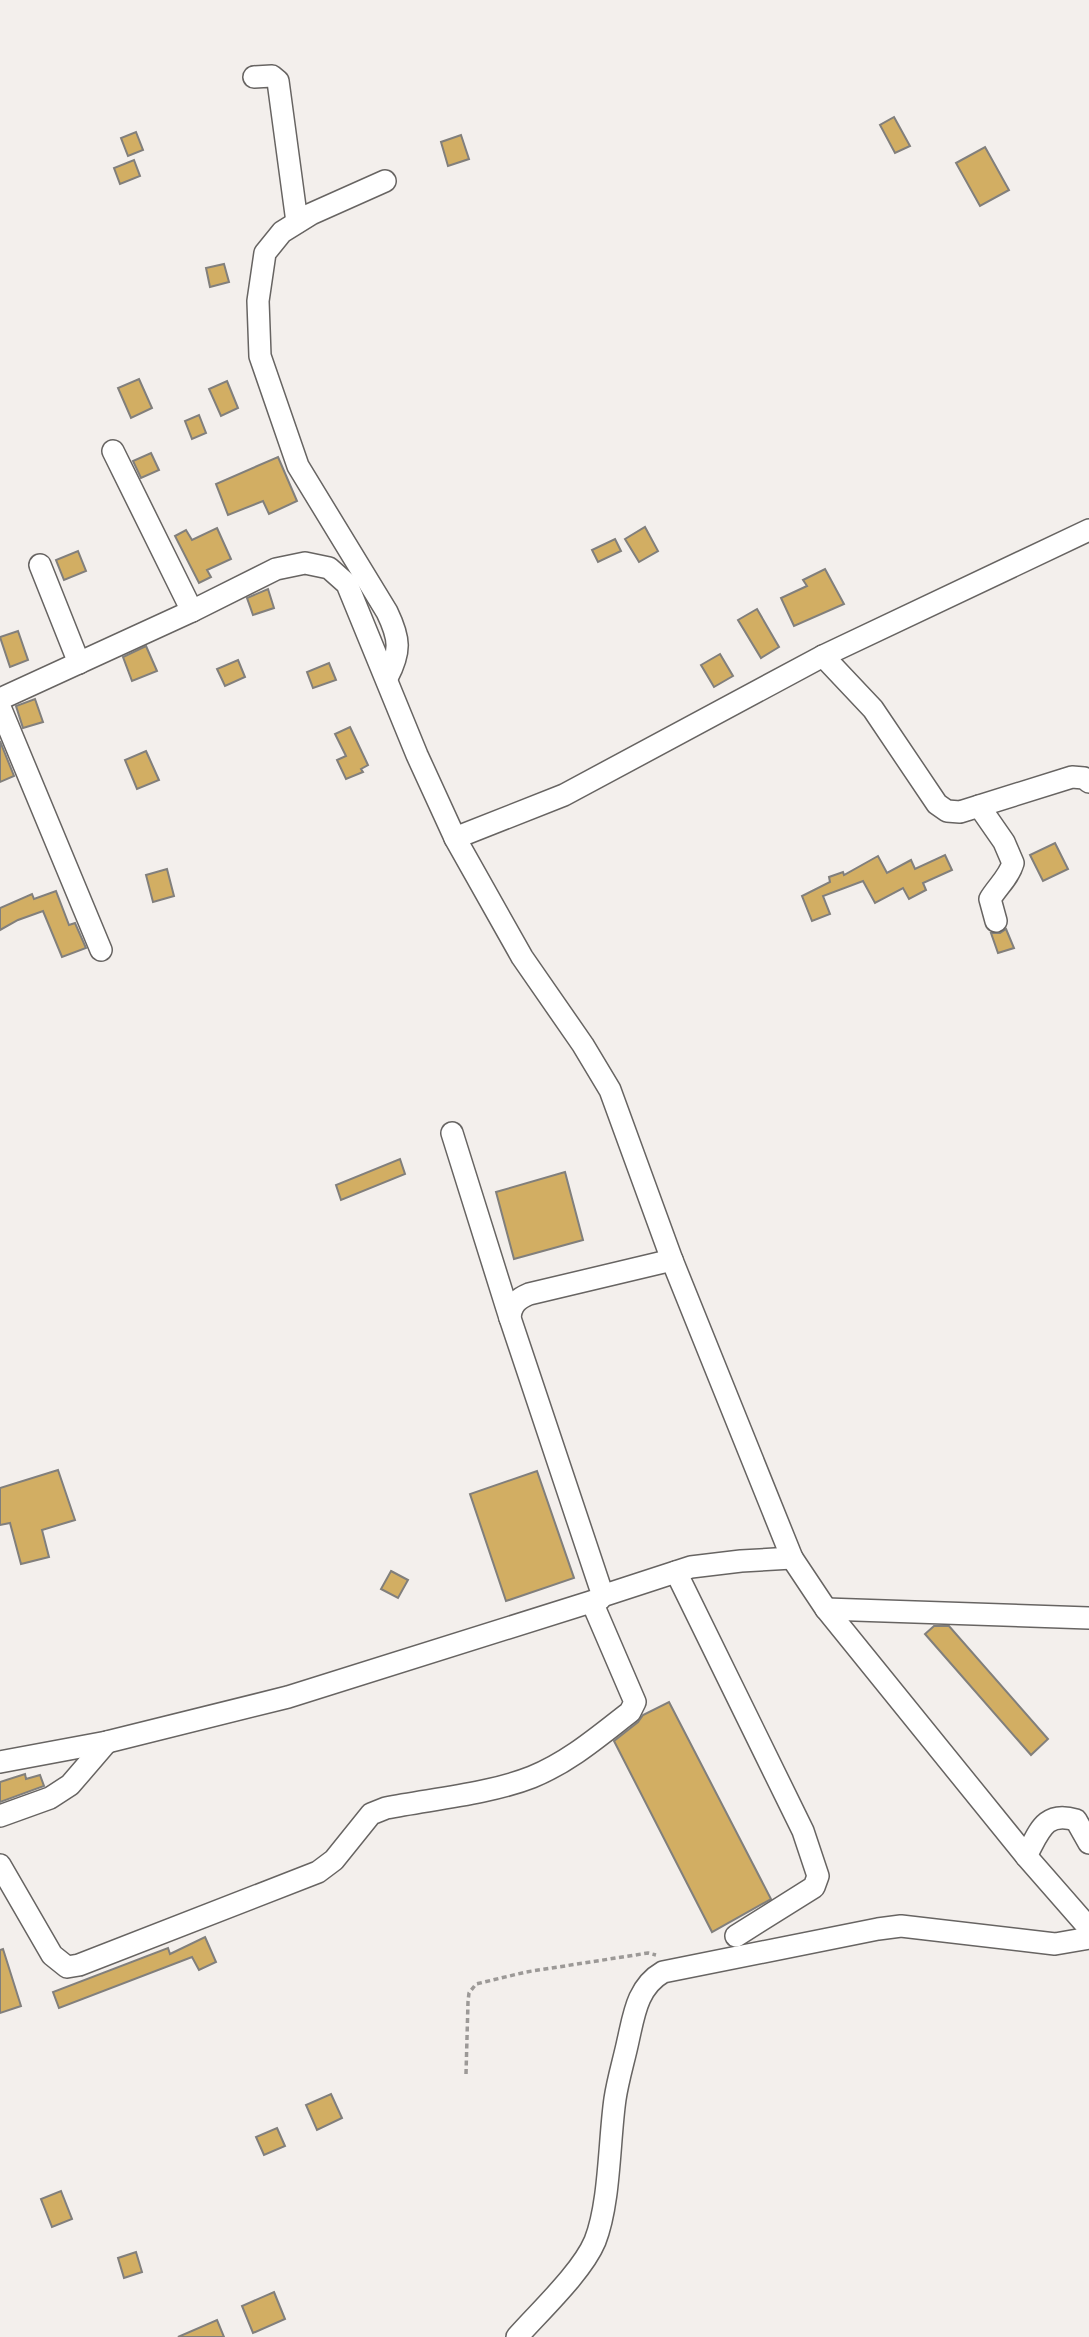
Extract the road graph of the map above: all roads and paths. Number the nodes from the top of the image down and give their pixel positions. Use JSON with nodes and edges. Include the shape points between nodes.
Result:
{"nodes":[{"id":1,"x":254,"y":78,"type":"dead end"},
{"id":2,"x":385,"y":181,"type":"dead end"},
{"id":3,"x":298,"y":222,"type":"junction"},
{"id":4,"x":113,"y":451,"type":"dead end"},
{"id":5,"x":1089,"y":530,"type":"edge"},
{"id":6,"x":40,"y":565,"type":"dead end"},
{"id":7,"x":192,"y":611,"type":"junction"},
{"id":8,"x":823,"y":656,"type":"junction"},
{"id":9,"x":79,"y":663,"type":"junction"},
{"id":10,"x":387,"y":678,"type":"junction"},
{"id":11,"x":0,"y":699,"type":"edge"},
{"id":12,"x":0,"y":707,"type":"edge"},
{"id":13,"x":1089,"y":782,"type":"edge"},
{"id":14,"x":979,"y":806,"type":"junction"},
{"id":15,"x":455,"y":838,"type":"junction"},
{"id":16,"x":996,"y":921,"type":"dead end"},
{"id":17,"x":101,"y":950,"type":"dead end"},
{"id":18,"x":452,"y":1133,"type":"dead end"},
{"id":19,"x":672,"y":1260,"type":"junction"},
{"id":20,"x":510,"y":1318,"type":"junction"},
{"id":21,"x":792,"y":1558,"type":"junction"},
{"id":22,"x":676,"y":1572,"type":"junction"},
{"id":23,"x":597,"y":1599,"type":"junction"},
{"id":24,"x":826,"y":1609,"type":"junction"},
{"id":25,"x":1089,"y":1618,"type":"edge"},
{"id":26,"x":107,"y":1742,"type":"junction"},
{"id":27,"x":0,"y":1762,"type":"edge"},
{"id":28,"x":0,"y":1816,"type":"edge"},
{"id":29,"x":1089,"y":1843,"type":"edge"},
{"id":30,"x":1026,"y":1856,"type":"junction"},
{"id":31,"x":0,"y":1865,"type":"edge"},
{"id":32,"x":1089,"y":1928,"type":"edge"},
{"id":33,"x":737,"y":1936,"type":"dead end"},
{"id":34,"x":1089,"y":1938,"type":"edge"},
{"id":35,"x":688,"y":1967,"type":"junction"},
{"id":36,"x":466,"y":2074,"type":"dead end"},
{"id":37,"x":517,"y":2337,"type":"edge"}],
"edges":[{"from":1,"to":3,"type":"street","via":[[272,76],[278,81]]},
{"from":2,"to":3,"type":"street"},
{"from":3,"to":10,"type":"street","via":[[282,232],[265,253],[258,301],[260,356],[298,466],[395,629],[398,646]]},
{"from":4,"to":7,"type":"street"},
{"from":5,"to":8,"type":"street"},
{"from":6,"to":9,"type":"street"},
{"from":7,"to":9,"type":"street"},
{"from":7,"to":10,"type":"street","via":[[276,569],[305,563],[329,568],[347,584]]},
{"from":8,"to":14,"type":"street","via":[[873,709],[937,804],[960,812]]},
{"from":8,"to":15,"type":"street","via":[[564,795]]},
{"from":9,"to":11,"type":"street"},
{"from":10,"to":15,"type":"street"},
{"from":12,"to":17,"type":"street"},
{"from":13,"to":14,"type":"street","via":[[1072,777]]},
{"from":14,"to":16,"type":"street","via":[[1013,863],[990,899]]},
{"from":15,"to":19,"type":"street","via":[[522,957],[610,1090]]},
{"from":18,"to":20,"type":"street"},
{"from":19,"to":20,"type":"street","via":[[530,1294],[514,1304]]},
{"from":19,"to":21,"type":"street"},
{"from":20,"to":23,"type":"street"},
{"from":21,"to":22,"type":"street"},
{"from":21,"to":24,"type":"street"},
{"from":22,"to":23,"type":"street"},
{"from":22,"to":33,"type":"street","via":[[803,1831],[818,1876],[814,1887]]},
{"from":23,"to":26,"type":"street","via":[[288,1698]]},
{"from":23,"to":31,"type":"street","via":[[635,1702],[630,1712],[572,1757],[533,1777],[371,1814],[334,1860],[318,1871],[67,1967],[52,1955]]},
{"from":24,"to":25,"type":"street"},
{"from":24,"to":30,"type":"street"},
{"from":26,"to":27,"type":"street"},
{"from":26,"to":28,"type":"street","via":[[70,1785],[50,1798]]},
{"from":29,"to":30,"type":"street","via":[[1076,1820],[1051,1818]]},
{"from":30,"to":32,"type":"street"},
{"from":34,"to":35,"type":"street","via":[[1055,1944],[901,1926]]},
{"from":35,"to":36,"type":"path","via":[[648,1953],[476,1984],[469,1993]]},
{"from":35,"to":37,"type":"street","via":[[654,1977],[639,1997],[616,2097],[604,2200],[594,2242],[571,2277]]}]}
